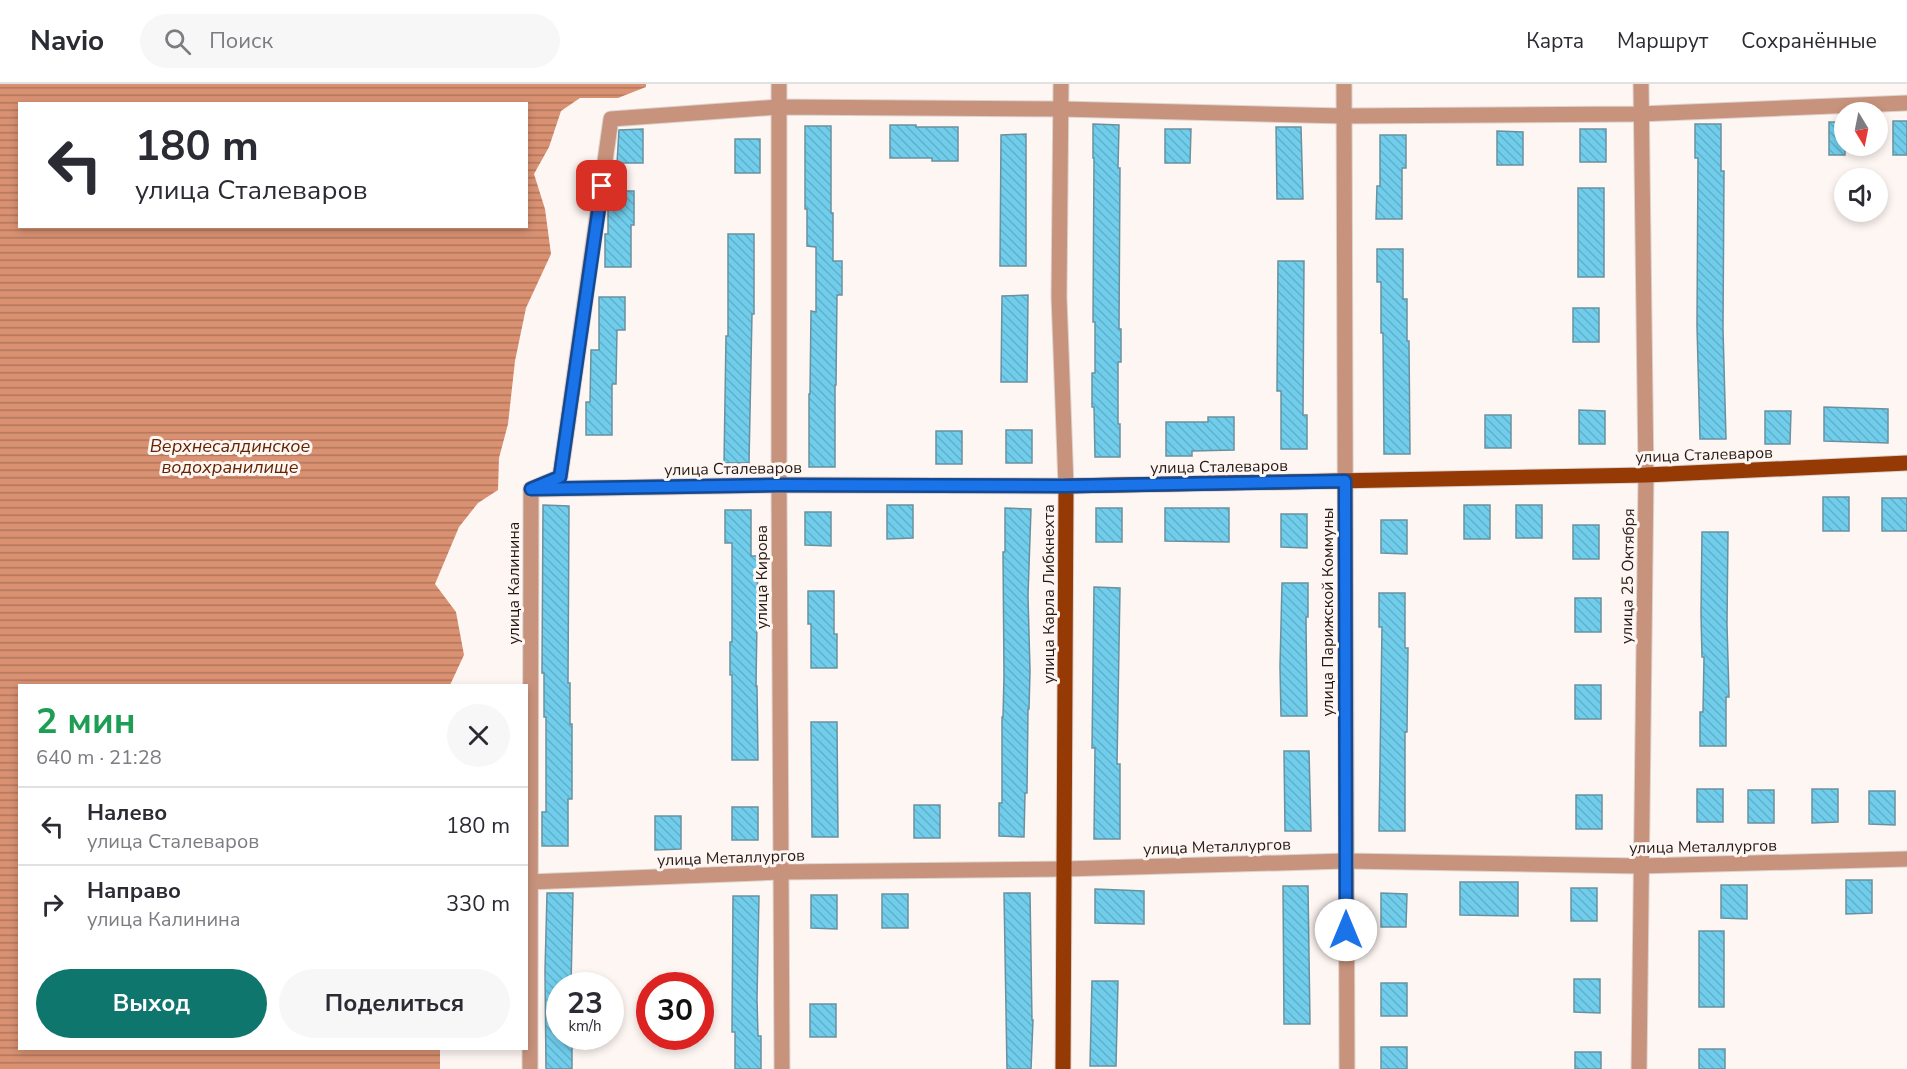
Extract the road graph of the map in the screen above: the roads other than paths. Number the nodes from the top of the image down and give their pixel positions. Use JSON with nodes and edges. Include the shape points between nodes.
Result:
{"nodes":[{"id":1,"x":779,"y":84,"type":"edge"},
{"id":2,"x":1061,"y":84,"type":"edge"},
{"id":3,"x":1344,"y":84,"type":"edge"},
{"id":4,"x":1641,"y":84,"type":"edge"},
{"id":5,"x":1907,"y":103,"type":"edge"},
{"id":6,"x":778,"y":107,"type":"junction"},
{"id":7,"x":1061,"y":109,"type":"junction"},
{"id":8,"x":1640,"y":114,"type":"junction"},
{"id":9,"x":1344,"y":116,"type":"junction"},
{"id":10,"x":1907,"y":463,"type":"edge"},
{"id":11,"x":1646,"y":475,"type":"junction"},
{"id":12,"x":1345,"y":481,"type":"junction"},
{"id":13,"x":778,"y":485,"type":"junction"},
{"id":14,"x":1066,"y":486,"type":"junction"},
{"id":15,"x":531,"y":489,"type":"junction"},
{"id":16,"x":1907,"y":859,"type":"edge"},
{"id":17,"x":1345,"y":861,"type":"junction"},
{"id":18,"x":1640,"y":866,"type":"junction"},
{"id":19,"x":1064,"y":869,"type":"junction"},
{"id":20,"x":781,"y":872,"type":"junction"},
{"id":21,"x":529,"y":882,"type":"junction"},
{"id":22,"x":530,"y":1069,"type":"edge"},
{"id":23,"x":782,"y":1069,"type":"edge"},
{"id":24,"x":1062,"y":1069,"type":"edge"},
{"id":25,"x":1347,"y":1069,"type":"edge"},
{"id":26,"x":1639,"y":1069,"type":"edge"}],
"edges":[{"from":1,"to":6,"type":"street","name":"улица Кирова"},
{"from":2,"to":7,"type":"street","name":"улица Карла Либкнехта"},
{"from":3,"to":9,"type":"street","name":"улица Парижской Коммуны"},
{"from":4,"to":8,"type":"street","name":"улица 25 Октября"},
{"from":5,"to":8,"type":"street"},
{"from":6,"to":7,"type":"street"},
{"from":6,"to":13,"type":"street","name":"улица Кирова"},
{"from":6,"to":15,"type":"street","via":[[611,120],[560,477]]},
{"from":7,"to":9,"type":"street"},
{"from":7,"to":14,"type":"street","name":"улица Карла Либкнехта","via":[[1059,297]]},
{"from":8,"to":9,"type":"street"},
{"from":8,"to":11,"type":"street","name":"улица 25 Октября"},
{"from":9,"to":12,"type":"street","name":"улица Парижской Коммуны"},
{"from":10,"to":11,"type":"main road","name":"улица Сталеваров"},
{"from":11,"to":12,"type":"main road","name":"улица Сталеваров"},
{"from":11,"to":18,"type":"street","name":"улица 25 Октября"},
{"from":12,"to":14,"type":"main road","name":"улица Сталеваров"},
{"from":12,"to":17,"type":"street","name":"улица Парижской Коммуны"},
{"from":13,"to":14,"type":"street","name":"улица Сталеваров"},
{"from":13,"to":15,"type":"street","name":"улица Сталеваров"},
{"from":13,"to":20,"type":"street","name":"улица Кирова"},
{"from":14,"to":19,"type":"main road","name":"улица Карла Либкнехта"},
{"from":15,"to":21,"type":"street","name":"улица Калинина"},
{"from":16,"to":18,"type":"street","name":"улица Металлургов"},
{"from":17,"to":18,"type":"street","name":"улица Металлургов"},
{"from":17,"to":19,"type":"street","name":"улица Металлургов"},
{"from":17,"to":25,"type":"street","name":"улица Парижской Коммуны"},
{"from":18,"to":26,"type":"street","name":"улица 25 Октября"},
{"from":19,"to":20,"type":"street","name":"улица Металлургов"},
{"from":19,"to":24,"type":"main road","name":"улица Карла Либкнехта"},
{"from":20,"to":21,"type":"street","name":"улица Металлургов"},
{"from":20,"to":23,"type":"street","name":"улица Кирова"},
{"from":21,"to":22,"type":"street","name":"улица Калинина"}]}
